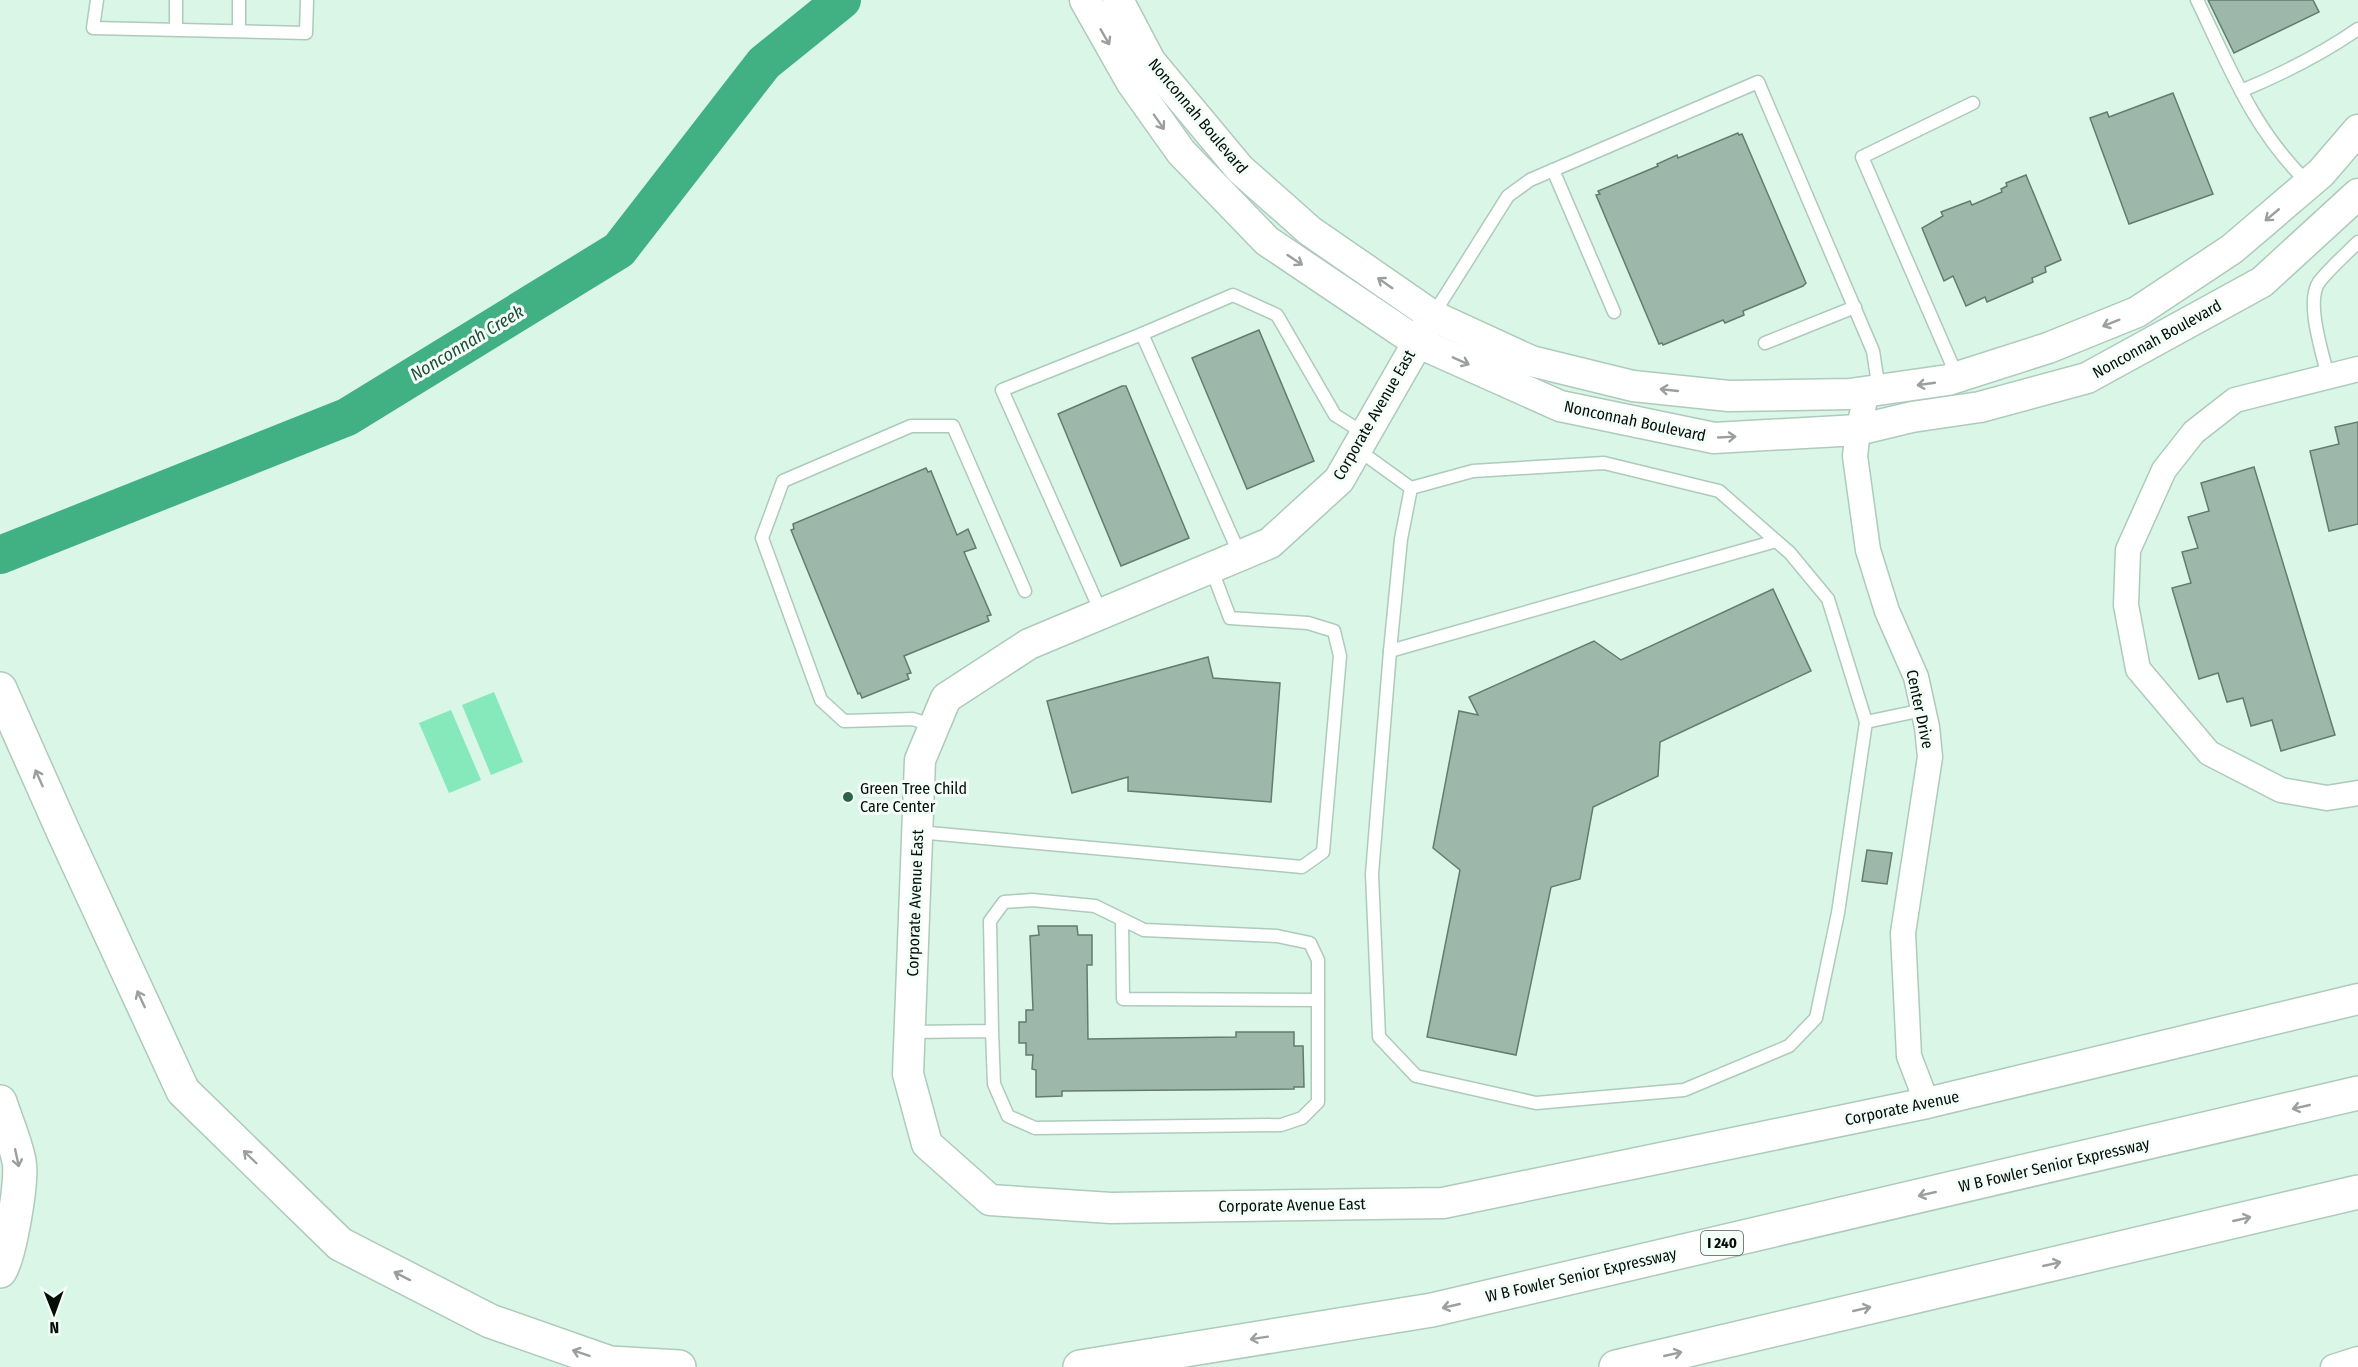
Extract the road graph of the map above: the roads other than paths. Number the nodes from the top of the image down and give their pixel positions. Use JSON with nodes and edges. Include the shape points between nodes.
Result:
{"nodes":[{"id":1,"x":97,"y":0,"type":"edge"},
{"id":2,"x":176,"y":0,"type":"edge"},
{"id":3,"x":240,"y":0,"type":"edge"},
{"id":4,"x":307,"y":0,"type":"edge"},
{"id":5,"x":1084,"y":0,"type":"edge"},
{"id":6,"x":1118,"y":0,"type":"edge"},
{"id":7,"x":2197,"y":0,"type":"edge"},
{"id":8,"x":176,"y":29,"type":"junction"},
{"id":9,"x":2358,"y":29,"type":"edge"},
{"id":10,"x":239,"y":31,"type":"junction"},
{"id":11,"x":1138,"y":67,"type":"junction"},
{"id":12,"x":2241,"y":91,"type":"junction"},
{"id":13,"x":1973,"y":103,"type":"dead end"},
{"id":14,"x":2358,"y":130,"type":"edge"},
{"id":15,"x":1553,"y":170,"type":"junction"},
{"id":16,"x":2309,"y":184,"type":"junction"},
{"id":17,"x":2358,"y":194,"type":"edge"},
{"id":18,"x":2358,"y":242,"type":"edge"},
{"id":19,"x":1855,"y":307,"type":"junction"},
{"id":20,"x":1614,"y":312,"type":"dead end"},
{"id":21,"x":1433,"y":316,"type":"junction"},
{"id":22,"x":1142,"y":333,"type":"junction"},
{"id":23,"x":1417,"y":342,"type":"junction"},
{"id":24,"x":1765,"y":343,"type":"dead end"},
{"id":25,"x":2358,"y":369,"type":"edge"},
{"id":26,"x":1957,"y":377,"type":"junction"},
{"id":27,"x":2328,"y":377,"type":"junction"},
{"id":28,"x":1873,"y":391,"type":"junction"},
{"id":29,"x":1858,"y":430,"type":"junction"},
{"id":30,"x":1361,"y":441,"type":"junction"},
{"id":31,"x":1411,"y":488,"type":"junction"},
{"id":32,"x":1776,"y":541,"type":"junction"},
{"id":33,"x":1240,"y":555,"type":"junction"},
{"id":34,"x":1211,"y":567,"type":"junction"},
{"id":35,"x":1025,"y":591,"type":"dead end"},
{"id":36,"x":1102,"y":613,"type":"junction"},
{"id":37,"x":1390,"y":651,"type":"junction"},
{"id":38,"x":0,"y":689,"type":"edge"},
{"id":39,"x":1923,"y":710,"type":"junction"},
{"id":40,"x":1866,"y":722,"type":"junction"},
{"id":41,"x":934,"y":726,"type":"junction"},
{"id":42,"x":2358,"y":793,"type":"edge"},
{"id":43,"x":918,"y":832,"type":"junction"},
{"id":44,"x":1122,"y":920,"type":"junction"},
{"id":45,"x":2358,"y":999,"type":"edge"},
{"id":46,"x":1318,"y":1000,"type":"junction"},
{"id":47,"x":992,"y":1031,"type":"junction"},
{"id":48,"x":910,"y":1032,"type":"junction"},
{"id":49,"x":2358,"y":1094,"type":"edge"},
{"id":50,"x":0,"y":1102,"type":"edge"},
{"id":51,"x":1927,"y":1103,"type":"junction"},
{"id":52,"x":2358,"y":1192,"type":"edge"},
{"id":53,"x":1443,"y":1203,"type":"joint"},
{"id":54,"x":0,"y":1271,"type":"edge"},
{"id":55,"x":2358,"y":1359,"type":"edge"},
{"id":56,"x":679,"y":1367,"type":"edge"},
{"id":57,"x":1080,"y":1367,"type":"edge"},
{"id":58,"x":1616,"y":1367,"type":"edge"},
{"id":59,"x":2333,"y":1367,"type":"edge"}],
"edges":[{"from":1,"to":8,"type":"lane","via":[[93,28]]},
{"from":2,"to":8,"type":"lane"},
{"from":3,"to":10,"type":"lane"},
{"from":4,"to":10,"type":"lane","via":[[306,33]]},
{"from":5,"to":11,"type":"street","name":"Nonconnah Boulevard","one_way":true},
{"from":6,"to":11,"type":"street","name":"Nonconnah Boulevard"},
{"from":7,"to":12,"type":"lane"},
{"from":8,"to":10,"type":"lane"},
{"from":9,"to":12,"type":"lane","via":[[2301,63]]},
{"from":21,"to":11,"type":"street","name":"Nonconnah Boulevard","one_way":true,"via":[[1310,231],[1240,169]]},
{"from":11,"to":23,"type":"street","name":"Nonconnah Boulevard","one_way":true,"via":[[1180,152],[1268,241]]},
{"from":12,"to":16,"type":"lane","via":[[2267,138]]},
{"from":13,"to":26,"type":"lane","via":[[1862,157]]},
{"from":14,"to":16,"type":"street","name":"Nonconnah Boulevard"},
{"from":15,"to":19,"type":"lane","via":[[1758,82]]},
{"from":15,"to":20,"type":"lane"},
{"from":15,"to":21,"type":"lane","via":[[1508,196]]},
{"from":16,"to":26,"type":"street","name":"Nonconnah Boulevard","one_way":true,"via":[[2232,249],[2137,312],[2048,348]]},
{"from":17,"to":29,"type":"street","name":"Nonconnah Boulevard","via":[[2262,282],[2087,378],[1980,407]]},
{"from":18,"to":27,"type":"lane","via":[[2319,283],[2313,296]]},
{"from":19,"to":24,"type":"lane"},
{"from":19,"to":28,"type":"lane","via":[[1873,351]]},
{"from":21,"to":23,"type":"street","name":"Corporate Avenue East"},
{"from":28,"to":21,"type":"street","name":"Nonconnah Boulevard","one_way":true,"via":[[1729,396],[1633,386],[1531,361]]},
{"from":22,"to":30,"type":"lane","via":[[1233,295],[1277,315],[1335,415]]},
{"from":22,"to":33,"type":"lane"},
{"from":22,"to":36,"type":"lane","via":[[1002,390]]},
{"from":23,"to":29,"type":"street","name":"Nonconnah Boulevard","one_way":true,"via":[[1560,406],[1714,438]]},
{"from":23,"to":30,"type":"street","name":"Corporate Avenue East"},
{"from":25,"to":27,"type":"street"},
{"from":26,"to":28,"type":"street","name":"Nonconnah Boulevard","one_way":true},
{"from":27,"to":42,"type":"street","via":[[2235,400],[2194,432],[2164,470],[2128,550],[2126,605],[2138,669],[2209,753],[2281,789],[2327,798]]},
{"from":28,"to":29,"type":"street","name":"Center Drive"},
{"from":29,"to":39,"type":"street","name":"Center Drive","via":[[1855,456],[1868,550],[1887,611],[1916,676]]},
{"from":30,"to":31,"type":"lane"},
{"from":30,"to":33,"type":"street","name":"Corporate Avenue East","via":[[1339,480],[1270,543]]},
{"from":31,"to":32,"type":"lane","via":[[1473,471],[1604,463],[1719,491]]},
{"from":31,"to":37,"type":"lane","via":[[1401,539]]},
{"from":32,"to":37,"type":"lane"},
{"from":32,"to":40,"type":"lane","via":[[1828,599]]},
{"from":33,"to":34,"type":"street","name":"Corporate Avenue East"},
{"from":34,"to":36,"type":"street","name":"Corporate Avenue East"},
{"from":34,"to":43,"type":"lane","via":[[1230,618],[1308,623],[1334,632],[1340,656],[1323,852],[1302,867]]},
{"from":35,"to":41,"type":"lane","via":[[953,426],[911,426],[783,481],[762,538],[821,700],[844,721],[913,719]]},
{"from":36,"to":41,"type":"street","name":"Corporate Avenue East","via":[[1029,644],[946,698]]},
{"from":37,"to":40,"type":"lane","via":[[1372,874],[1379,1037],[1416,1076],[1536,1103],[1684,1090],[1789,1046],[1816,1018],[1838,913]]},
{"from":56,"to":38,"type":"highway","one_way":true,"via":[[610,1363],[501,1325],[340,1244],[183,1091]]},
{"from":39,"to":40,"type":"lane"},
{"from":39,"to":51,"type":"street","name":"Center Drive","via":[[1930,757],[1903,933],[1909,1056]]},
{"from":41,"to":43,"type":"street","name":"Corporate Avenue East","via":[[920,760]]},
{"from":43,"to":48,"type":"street","name":"Corporate Avenue East"},
{"from":44,"to":46,"type":"lane","via":[[1144,930],[1277,936],[1310,943],[1318,960]]},
{"from":44,"to":46,"type":"lane","via":[[1123,999]]},
{"from":44,"to":47,"type":"lane","via":[[1095,906],[1032,900],[1004,902],[990,921]]},
{"from":45,"to":51,"type":"street","name":"Corporate Avenue"},
{"from":46,"to":47,"type":"lane","via":[[1317,1102],[1302,1118],[1281,1125],[1035,1128],[1008,1116],[994,1084]]},
{"from":47,"to":48,"type":"lane"},
{"from":48,"to":53,"type":"street","name":"Corporate Avenue East","via":[[908,1074],[927,1144],[990,1200],[1111,1208]]},
{"from":49,"to":57,"type":"highway","name":"W B Fowler Senior Expressway","number":"I 240","one_way":true,"via":[[1432,1311]]},
{"from":50,"to":54,"type":"highway","one_way":true,"via":[[20,1163],[15,1217],[6,1262]]},
{"from":51,"to":53,"type":"street","name":"Corporate Avenue"},
{"from":58,"to":52,"type":"highway","one_way":true},
{"from":55,"to":59,"type":"street"}]}
